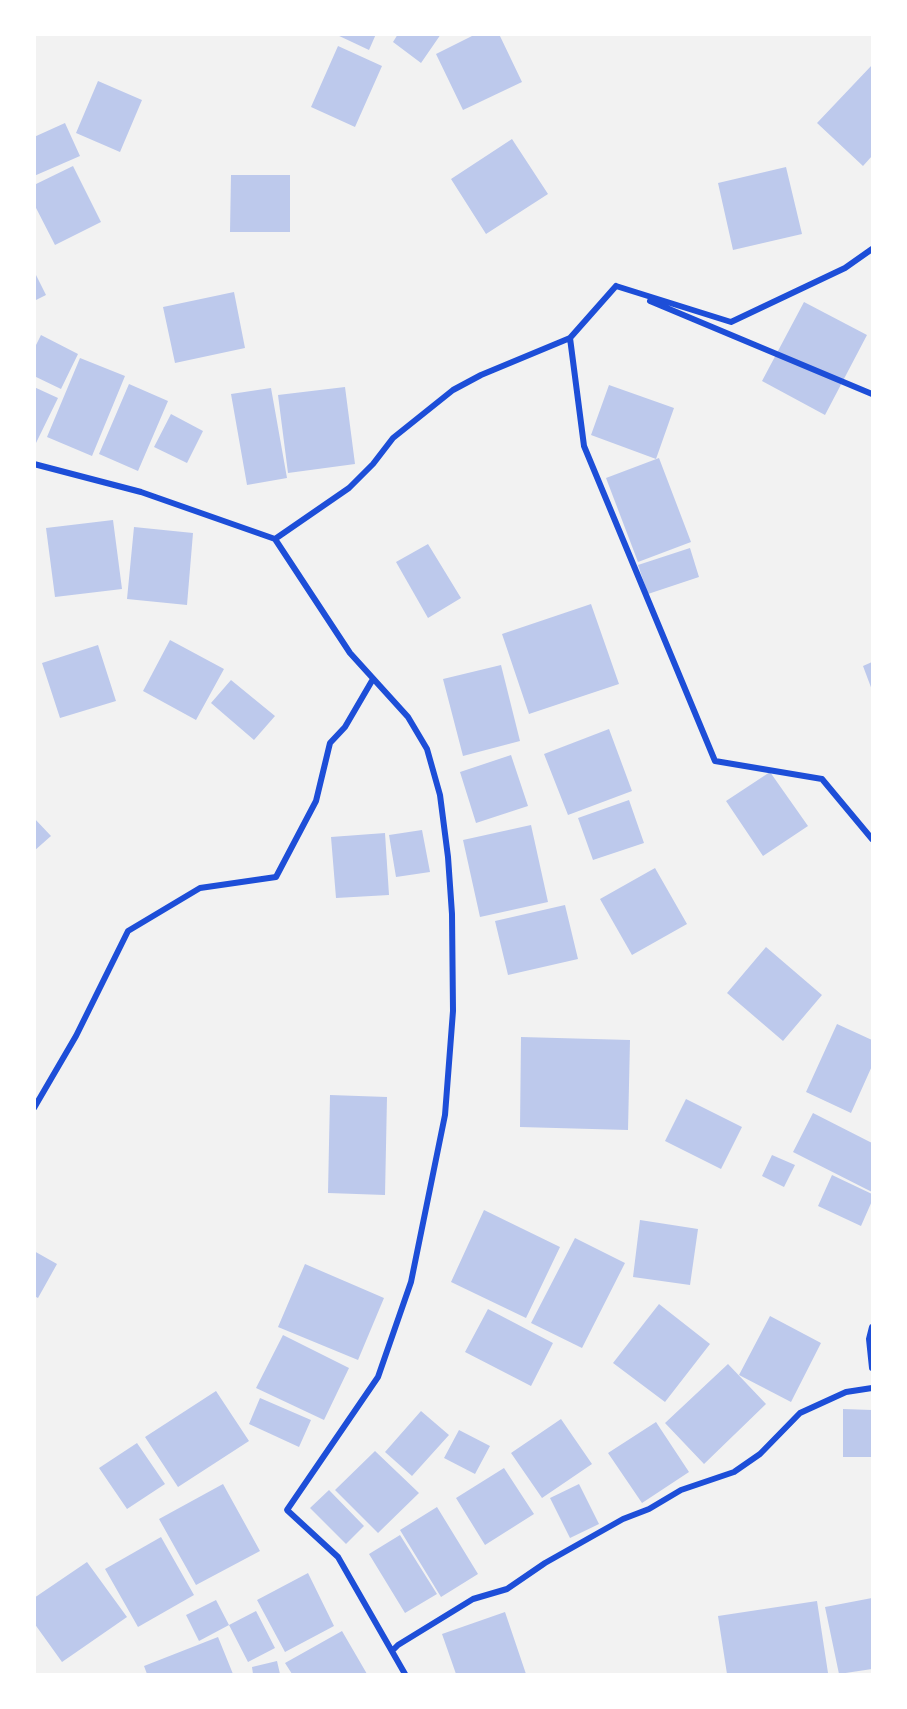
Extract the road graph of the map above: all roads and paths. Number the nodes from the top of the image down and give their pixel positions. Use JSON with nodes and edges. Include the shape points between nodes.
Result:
{"nodes":[{"id":1,"x":873,"y":249,"type":"edge"},
{"id":2,"x":616,"y":286,"type":"junction"},
{"id":3,"x":570,"y":338,"type":"junction"},
{"id":4,"x":873,"y":394,"type":"edge"},
{"id":5,"x":34,"y":464,"type":"edge"},
{"id":6,"x":275,"y":539,"type":"junction"},
{"id":7,"x":373,"y":679,"type":"junction"},
{"id":8,"x":873,"y":839,"type":"edge"},
{"id":9,"x":34,"y":1108,"type":"edge"},
{"id":10,"x":873,"y":1327,"type":"edge"},
{"id":11,"x":873,"y":1368,"type":"edge"},
{"id":12,"x":873,"y":1388,"type":"edge"},
{"id":13,"x":392,"y":1652,"type":"junction"},
{"id":14,"x":405,"y":1674,"type":"edge"}],
"edges":[{"from":1,"to":2,"type":"street","via":[[845,268],[731,322]]},
{"from":2,"to":3,"type":"street"},
{"from":2,"to":4,"type":"street"},
{"from":3,"to":6,"type":"street","via":[[453,390],[393,438],[349,488]]},
{"from":3,"to":8,"type":"street","via":[[584,446],[715,761],[822,779]]},
{"from":5,"to":6,"type":"street","via":[[141,492]]},
{"from":6,"to":7,"type":"street","via":[[329,623]]},
{"from":7,"to":9,"type":"street","via":[[345,727],[330,743],[316,801],[276,877],[200,888],[129,931]]},
{"from":7,"to":13,"type":"street","via":[[408,717],[428,749],[440,795],[452,914],[453,1011],[445,1115],[411,1282],[378,1377],[287,1510],[338,1557]]},
{"from":10,"to":11,"type":"street","via":[[869,1339]]},
{"from":12,"to":13,"type":"street","via":[[846,1392],[800,1413],[760,1454],[734,1472],[681,1490],[623,1519],[507,1589],[473,1599]]},
{"from":13,"to":14,"type":"street"}]}
